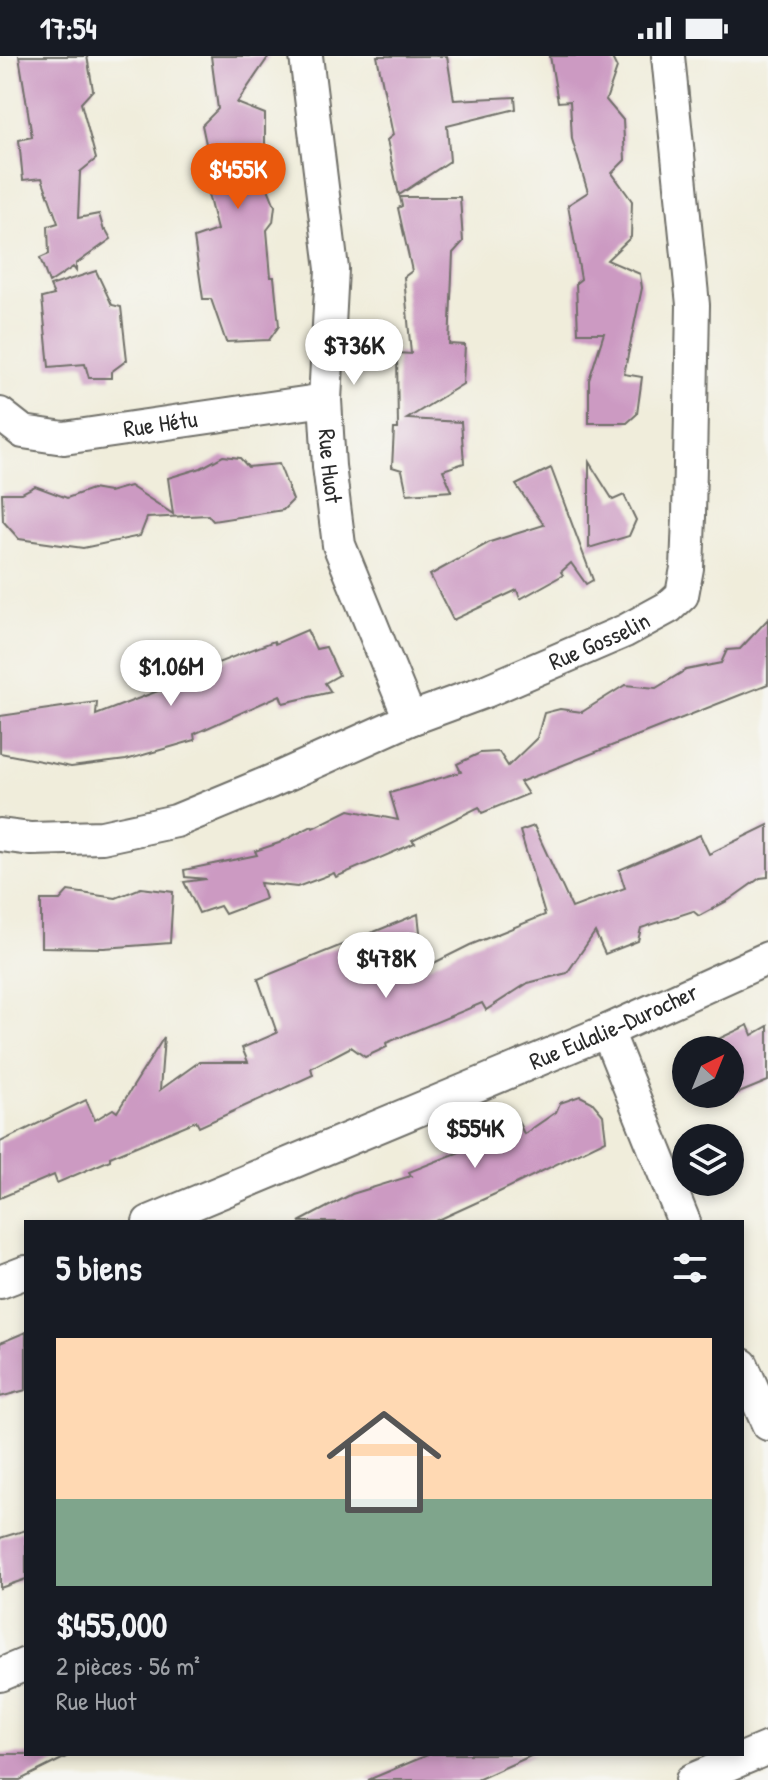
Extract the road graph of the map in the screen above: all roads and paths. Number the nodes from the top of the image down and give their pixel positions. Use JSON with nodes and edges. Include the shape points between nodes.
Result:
{"nodes":[{"id":1,"x":306,"y":56,"type":"edge"},
{"id":2,"x":668,"y":56,"type":"edge"},
{"id":3,"x":325,"y":400,"type":"junction"},
{"id":4,"x":0,"y":414,"type":"edge"},
{"id":5,"x":410,"y":719,"type":"junction"},
{"id":6,"x":0,"y":835,"type":"edge"},
{"id":7,"x":768,"y":958,"type":"edge"},
{"id":8,"x":607,"y":1031,"type":"junction"},
{"id":9,"x":154,"y":1220,"type":"edge"},
{"id":10,"x":683,"y":1220,"type":"edge"},
{"id":11,"x":24,"y":1273,"type":"edge"},
{"id":12,"x":0,"y":1282,"type":"edge"},
{"id":13,"x":744,"y":1370,"type":"edge"},
{"id":14,"x":768,"y":1424,"type":"edge"},
{"id":15,"x":24,"y":1665,"type":"edge"},
{"id":16,"x":0,"y":1675,"type":"edge"},
{"id":17,"x":768,"y":1748,"type":"edge"},
{"id":18,"x":692,"y":1780,"type":"edge"}],
"edges":[{"from":1,"to":3,"type":"street","name":"Rue Huot","via":[[332,269]]},
{"from":2,"to":5,"type":"street","name":"Rue Gosselin","via":[[693,305],[689,517],[682,595],[625,631]]},
{"from":3,"to":4,"type":"street","name":"Rue Hétu","via":[[64,438],[23,432]]},
{"from":3,"to":5,"type":"street","name":"Rue Huot","via":[[339,545]]},
{"from":5,"to":6,"type":"street","name":"Rue Gosselin","via":[[176,821],[102,837]]},
{"from":7,"to":8,"type":"street","name":"Rue Eulalie-Durocher"},
{"from":8,"to":9,"type":"street","name":"Rue Eulalie-Durocher"},
{"from":8,"to":10,"type":"street"},
{"from":11,"to":12,"type":"street"},
{"from":13,"to":14,"type":"street"},
{"from":15,"to":16,"type":"street"},
{"from":17,"to":18,"type":"street"}]}
